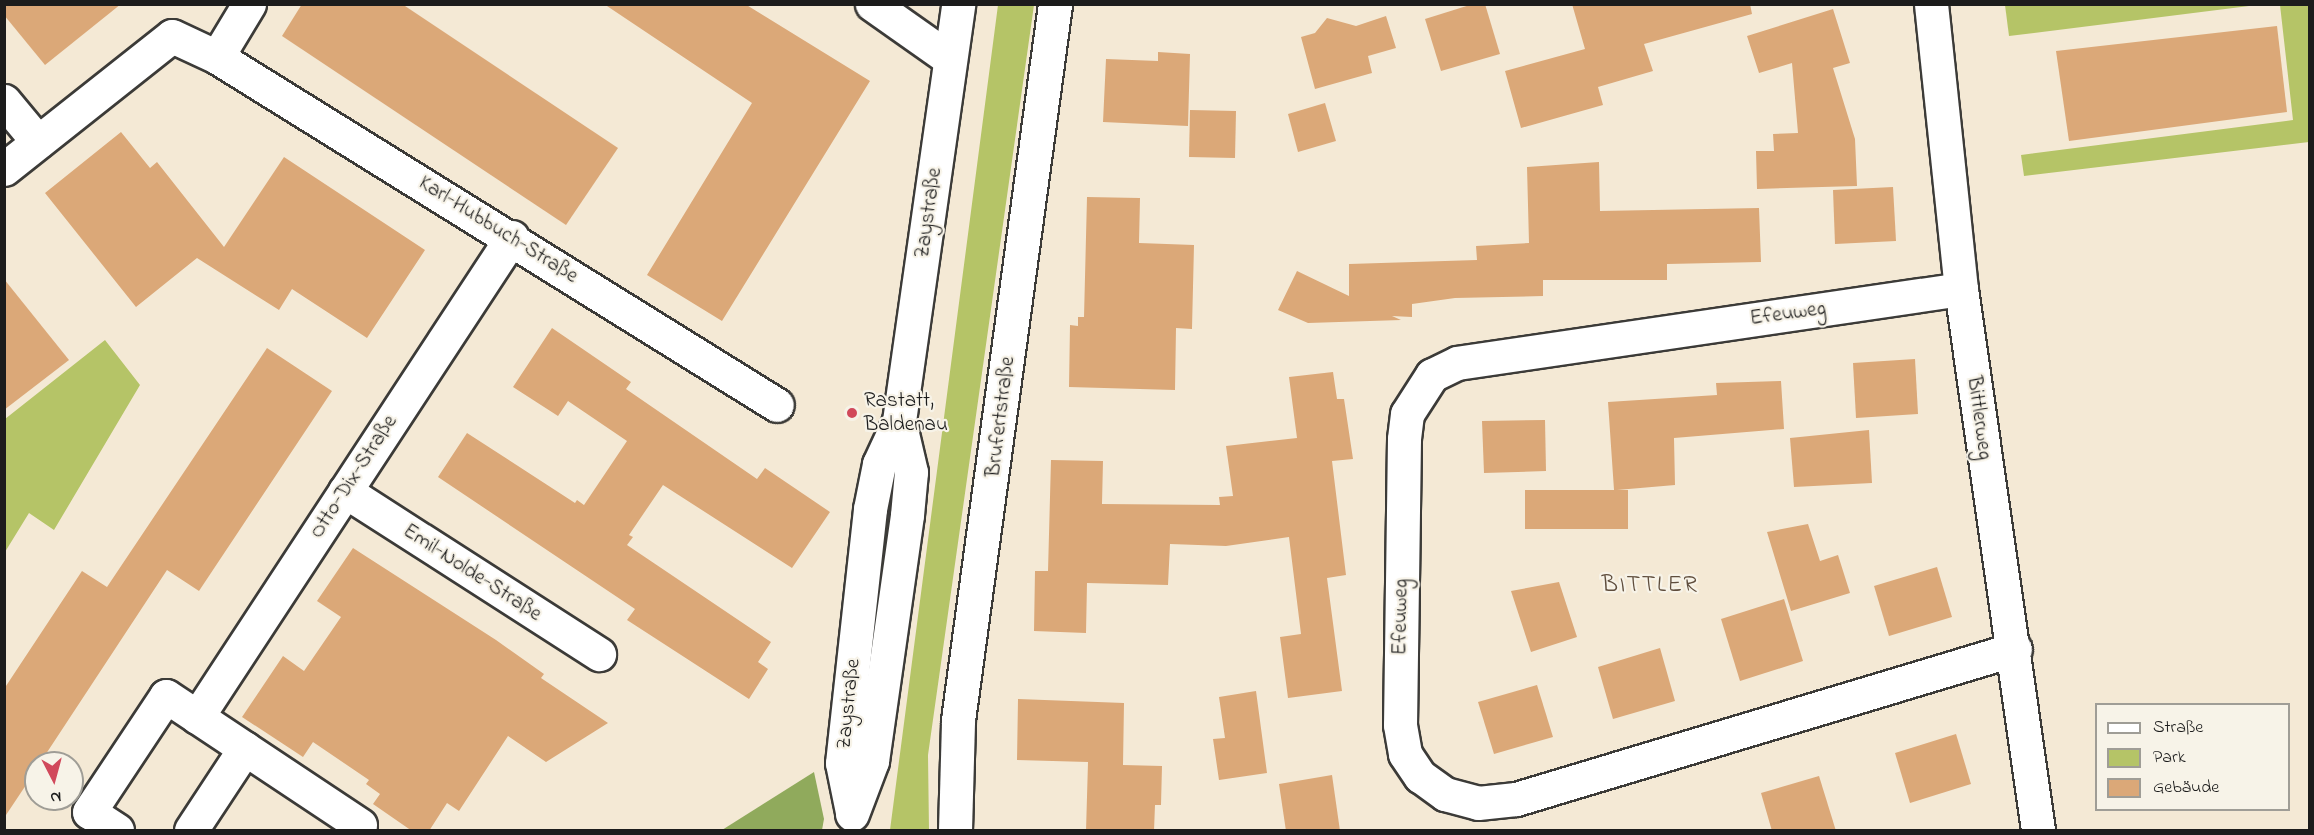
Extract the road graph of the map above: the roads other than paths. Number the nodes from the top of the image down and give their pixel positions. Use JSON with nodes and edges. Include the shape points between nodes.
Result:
{"nodes":[{"id":1,"x":249,"y":4,"type":"edge"},
{"id":2,"x":872,"y":4,"type":"edge"},
{"id":3,"x":958,"y":4,"type":"edge"},
{"id":4,"x":1055,"y":4,"type":"edge"},
{"id":5,"x":1931,"y":4,"type":"edge"},
{"id":6,"x":217,"y":57,"type":"junction"},
{"id":7,"x":950,"y":59,"type":"junction"},
{"id":8,"x":4,"y":101,"type":"edge"},
{"id":9,"x":38,"y":142,"type":"junction"},
{"id":10,"x":4,"y":169,"type":"edge"},
{"id":11,"x":512,"y":237,"type":"junction"},
{"id":12,"x":1961,"y":289,"type":"junction"},
{"id":13,"x":777,"y":405,"type":"dead end"},
{"id":14,"x":345,"y":491,"type":"junction"},
{"id":15,"x":2015,"y":650,"type":"junction"},
{"id":16,"x":599,"y":654,"type":"dead end"},
{"id":17,"x":197,"y":717,"type":"junction"},
{"id":18,"x":245,"y":748,"type":"junction"},
{"id":19,"x":851,"y":821,"type":"edge"},
{"id":20,"x":360,"y":825,"type":"dead end"},
{"id":21,"x":117,"y":831,"type":"edge"},
{"id":22,"x":191,"y":831,"type":"edge"},
{"id":23,"x":955,"y":831,"type":"edge"},
{"id":24,"x":2038,"y":831,"type":"edge"}],
"edges":[{"from":1,"to":6,"type":"street"},
{"from":2,"to":7,"type":"street"},
{"from":3,"to":7,"type":"street","name":"Zaystraße"},
{"from":4,"to":23,"type":"street","name":"Brufertstraße","via":[[958,720]]},
{"from":5,"to":12,"type":"street","name":"Bittlerweg"},
{"from":6,"to":9,"type":"street","name":"Karl-Hubbuch-Straße","via":[[172,36]]},
{"from":6,"to":11,"type":"street","name":"Karl-Hubbuch-Straße"},
{"from":7,"to":19,"type":"street","name":"Zaystraße","via":[[899,421],[879,464],[870,509],[842,763]]},
{"from":8,"to":9,"type":"street"},
{"from":9,"to":10,"type":"street"},
{"from":11,"to":13,"type":"street","name":"Karl-Hubbuch-Straße"},
{"from":11,"to":14,"type":"street","name":"Otto-Dix-Straße"},
{"from":12,"to":15,"type":"street","name":"Bittlerweg"},
{"from":12,"to":15,"type":"street","name":"Efeuweg","via":[[1457,363],[1432,375],[1407,414],[1404,439],[1400,725],[1405,754],[1420,776],[1445,794],[1478,803],[1516,799]]},
{"from":14,"to":16,"type":"street","name":"Emil-Nolde-Straße"},
{"from":14,"to":17,"type":"street","name":"Otto-Dix-Straße"},
{"from":15,"to":24,"type":"street","name":"Bittlerweg"},
{"from":17,"to":18,"type":"street"},
{"from":17,"to":21,"type":"street","via":[[166,696],[89,812]]},
{"from":18,"to":20,"type":"street"},
{"from":18,"to":22,"type":"street"}]}
